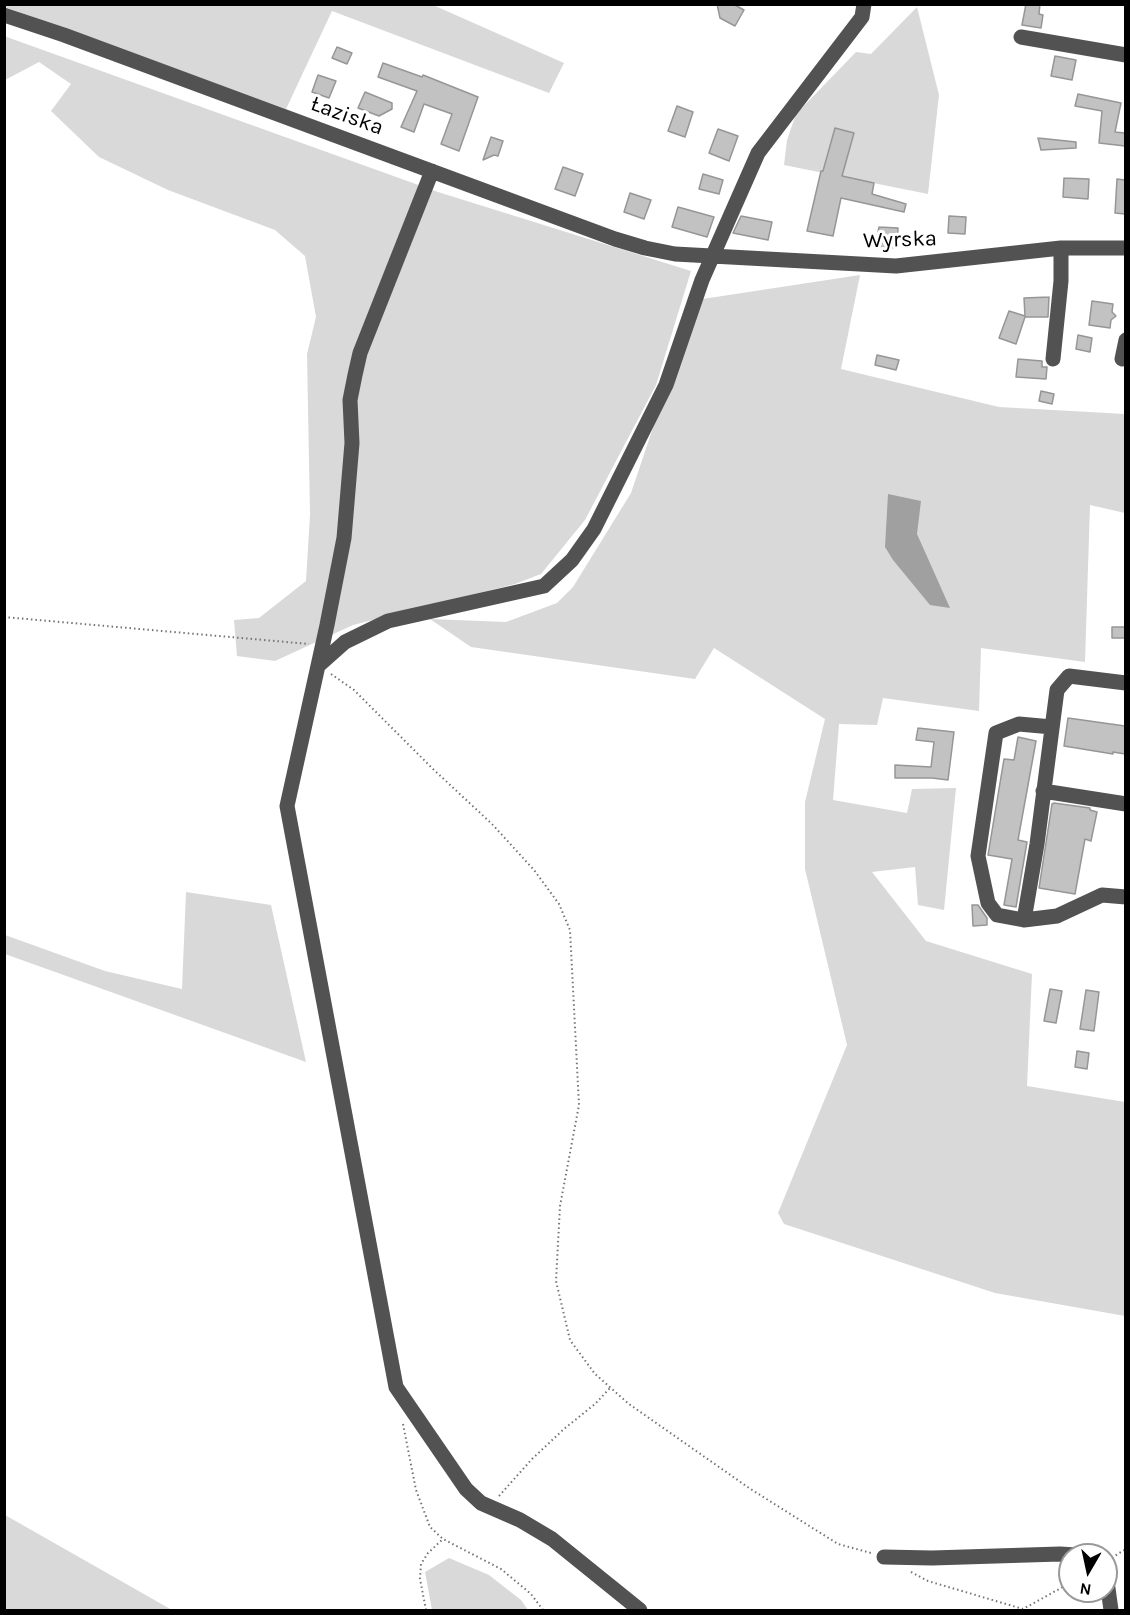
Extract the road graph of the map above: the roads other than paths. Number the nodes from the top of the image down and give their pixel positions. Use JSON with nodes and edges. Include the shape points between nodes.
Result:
{"nodes":[{"id":1,"x":864,"y":4,"type":"edge"},
{"id":2,"x":4,"y":15,"type":"edge"},
{"id":3,"x":1021,"y":37,"type":"dead end"},
{"id":4,"x":1125,"y":55,"type":"edge"},
{"id":5,"x":432,"y":171,"type":"junction"},
{"id":6,"x":1061,"y":248,"type":"junction"},
{"id":7,"x":1125,"y":248,"type":"edge"},
{"id":8,"x":675,"y":254,"type":"joint"},
{"id":9,"x":712,"y":256,"type":"junction"},
{"id":10,"x":1125,"y":340,"type":"edge"},
{"id":11,"x":1053,"y":359,"type":"dead end"},
{"id":12,"x":1122,"y":359,"type":"dead end"},
{"id":13,"x":318,"y":666,"type":"junction"},
{"id":14,"x":1125,"y":683,"type":"edge"},
{"id":15,"x":1052,"y":727,"type":"junction"},
{"id":16,"x":1043,"y":791,"type":"junction"},
{"id":17,"x":1125,"y":804,"type":"edge"},
{"id":18,"x":1125,"y":897,"type":"edge"},
{"id":19,"x":1024,"y":920,"type":"junction"},
{"id":20,"x":1058,"y":1554,"type":"edge"},
{"id":21,"x":884,"y":1557,"type":"road end"},
{"id":22,"x":640,"y":1611,"type":"edge"}],
"edges":[{"from":1,"to":9,"type":"street","via":[[862,17],[758,153]]},
{"from":2,"to":5,"type":"street","name":"Łaziska"},
{"from":3,"to":4,"type":"street"},
{"from":5,"to":8,"type":"street","name":"Łaziska","via":[[615,239]]},
{"from":5,"to":13,"type":"street","via":[[360,353],[350,400],[352,443],[344,538]]},
{"from":6,"to":7,"type":"street","name":"Wyrska"},
{"from":6,"to":9,"type":"street","name":"Wyrska","via":[[896,266]]},
{"from":6,"to":11,"type":"street"},
{"from":8,"to":9,"type":"street","name":"Wyrska"},
{"from":9,"to":13,"type":"street","via":[[666,385],[594,528],[572,560],[544,586],[388,621],[345,642]]},
{"from":10,"to":12,"type":"street"},
{"from":13,"to":22,"type":"street","via":[[287,806],[396,1387],[466,1489],[481,1503],[552,1539]]},
{"from":14,"to":15,"type":"street","via":[[1069,676],[1057,690]]},
{"from":15,"to":16,"type":"street"},
{"from":15,"to":19,"type":"street","via":[[1020,724],[996,733],[978,856],[988,903],[997,915]]},
{"from":16,"to":17,"type":"street"},
{"from":16,"to":19,"type":"street"},
{"from":18,"to":19,"type":"street","via":[[1102,895],[1057,916]]},
{"from":20,"to":21,"type":"street"}]}
